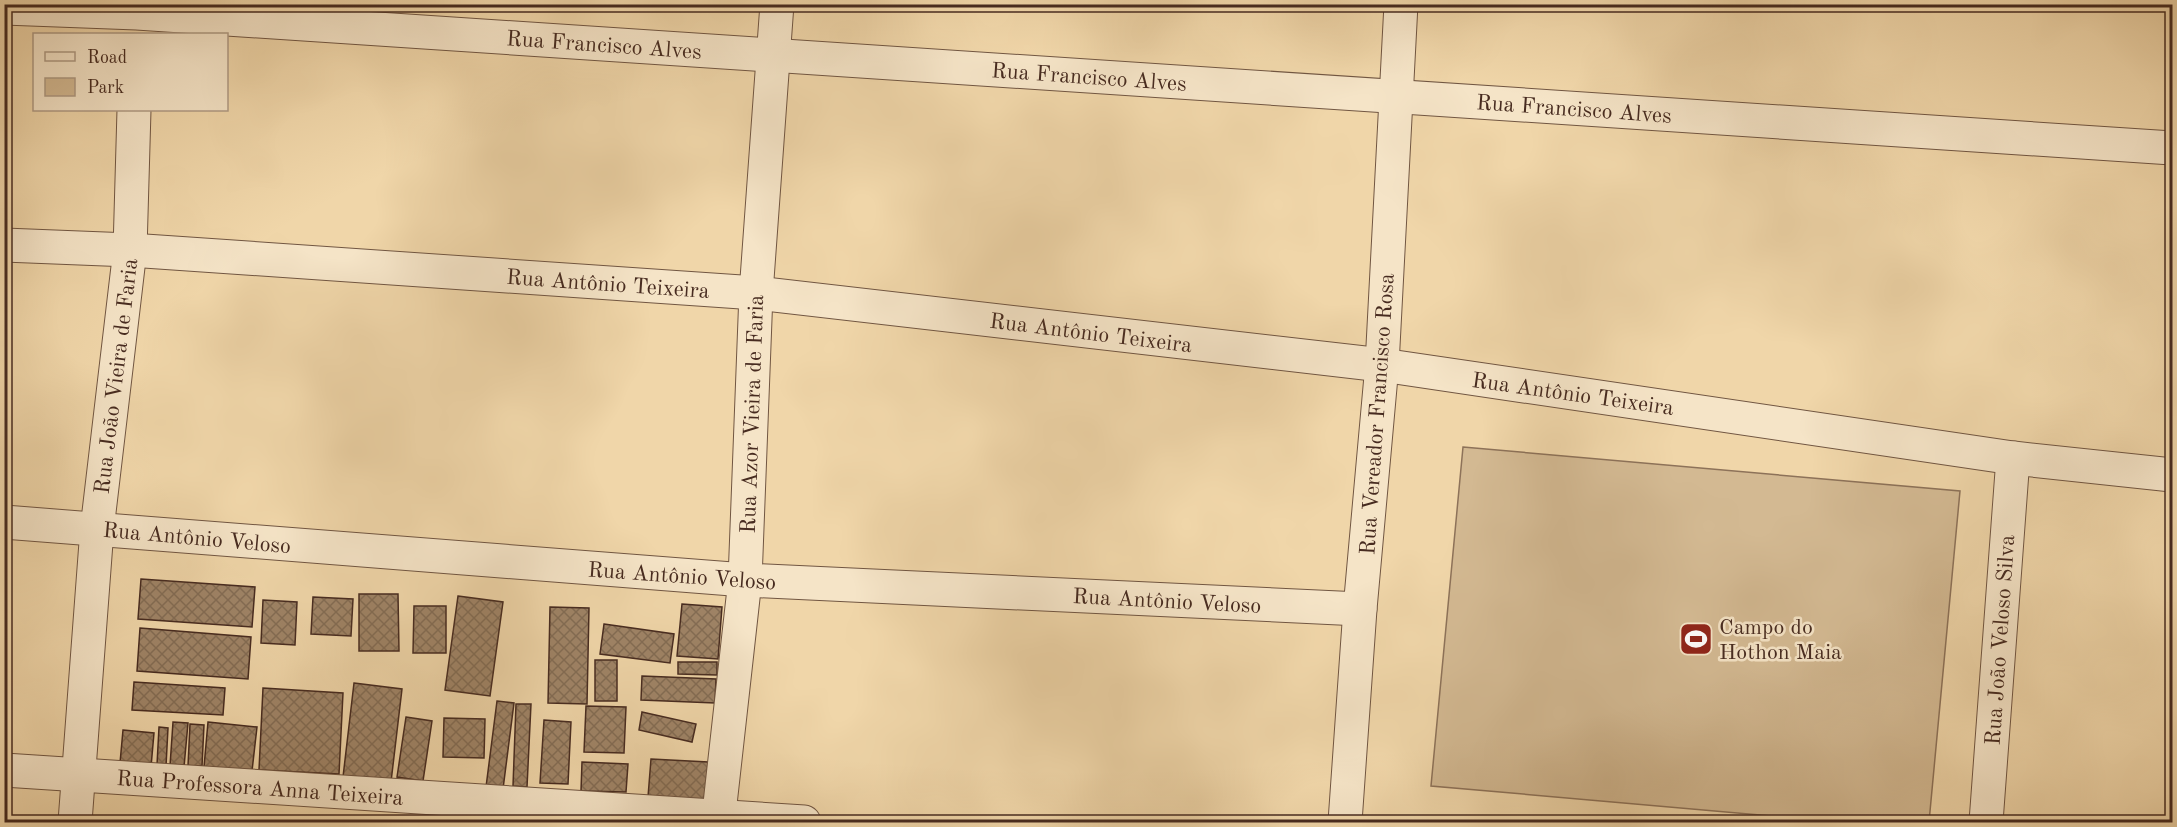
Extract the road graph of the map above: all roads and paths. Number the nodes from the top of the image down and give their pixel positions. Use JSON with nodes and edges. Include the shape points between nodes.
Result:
{"nodes":[{"id":1,"x":777,"y":4,"type":"edge"},
{"id":2,"x":1401,"y":4,"type":"edge"},
{"id":3,"x":4,"y":8,"type":"edge"},
{"id":4,"x":137,"y":17,"type":"edge"},
{"id":5,"x":773,"y":55,"type":"junction"},
{"id":6,"x":1395,"y":96,"type":"junction"},
{"id":7,"x":134,"y":111,"type":"edge"},
{"id":8,"x":2172,"y":148,"type":"edge"},
{"id":9,"x":4,"y":245,"type":"edge"},
{"id":10,"x":130,"y":250,"type":"junction"},
{"id":11,"x":756,"y":293,"type":"junction"},
{"id":12,"x":1382,"y":365,"type":"junction"},
{"id":13,"x":2013,"y":458,"type":"junction"},
{"id":14,"x":2172,"y":476,"type":"edge"},
{"id":15,"x":4,"y":522,"type":"edge"},
{"id":16,"x":97,"y":529,"type":"junction"},
{"id":17,"x":745,"y":580,"type":"junction"},
{"id":18,"x":1360,"y":609,"type":"junction"},
{"id":19,"x":4,"y":770,"type":"edge"},
{"id":20,"x":79,"y":775,"type":"junction"},
{"id":21,"x":718,"y":820,"type":"edge"},
{"id":22,"x":75,"y":822,"type":"edge"},
{"id":23,"x":804,"y":822,"type":"edge"},
{"id":24,"x":1346,"y":822,"type":"edge"},
{"id":25,"x":1986,"y":822,"type":"edge"}],
"edges":[{"from":1,"to":5,"type":"street","name":"Rua Azor Vieira de Faria"},
{"from":2,"to":6,"type":"street","name":"Rua Vereador Francisco Rosa"},
{"from":3,"to":4,"type":"street","name":"Rua Francisco Alves"},
{"from":4,"to":5,"type":"street","name":"Rua Francisco Alves"},
{"from":5,"to":6,"type":"street","name":"Rua Francisco Alves"},
{"from":5,"to":11,"type":"street","name":"Rua Azor Vieira de Faria"},
{"from":6,"to":8,"type":"street","name":"Rua Francisco Alves"},
{"from":6,"to":12,"type":"street","name":"Rua Vereador Francisco Rosa"},
{"from":7,"to":10,"type":"street","name":"Rua João Vieira de Faria"},
{"from":9,"to":10,"type":"street","name":"Rua Antônio Teixeira"},
{"from":10,"to":11,"type":"street","name":"Rua Antônio Teixeira"},
{"from":10,"to":16,"type":"street","name":"Rua João Vieira de Faria"},
{"from":11,"to":12,"type":"street","name":"Rua Antônio Teixeira"},
{"from":11,"to":17,"type":"street","name":"Rua Azor Vieira de Faria"},
{"from":12,"to":13,"type":"street","name":"Rua Antônio Teixeira"},
{"from":12,"to":18,"type":"street","name":"Rua Vereador Francisco Rosa"},
{"from":13,"to":14,"type":"street","name":"Rua Antônio Teixeira"},
{"from":13,"to":25,"type":"street","name":"Rua João Veloso Silva"},
{"from":15,"to":16,"type":"street","name":"Rua Antônio Veloso"},
{"from":16,"to":17,"type":"street","name":"Rua Antônio Veloso"},
{"from":16,"to":20,"type":"street","name":"Rua João Vieira de Faria"},
{"from":17,"to":18,"type":"street","name":"Rua Antônio Veloso"},
{"from":17,"to":21,"type":"street","name":"Rua Azor Vieira de Faria"},
{"from":18,"to":24,"type":"street","name":"Rua Vereador Francisco Rosa"},
{"from":19,"to":20,"type":"street","name":"Rua Professora Anna Teixeira"},
{"from":20,"to":21,"type":"street","name":"Rua Professora Anna Teixeira"},
{"from":20,"to":22,"type":"street","name":"Rua João Vieira de Faria"},
{"from":21,"to":23,"type":"street","name":"Rua Professora Anna Teixeira"}]}
